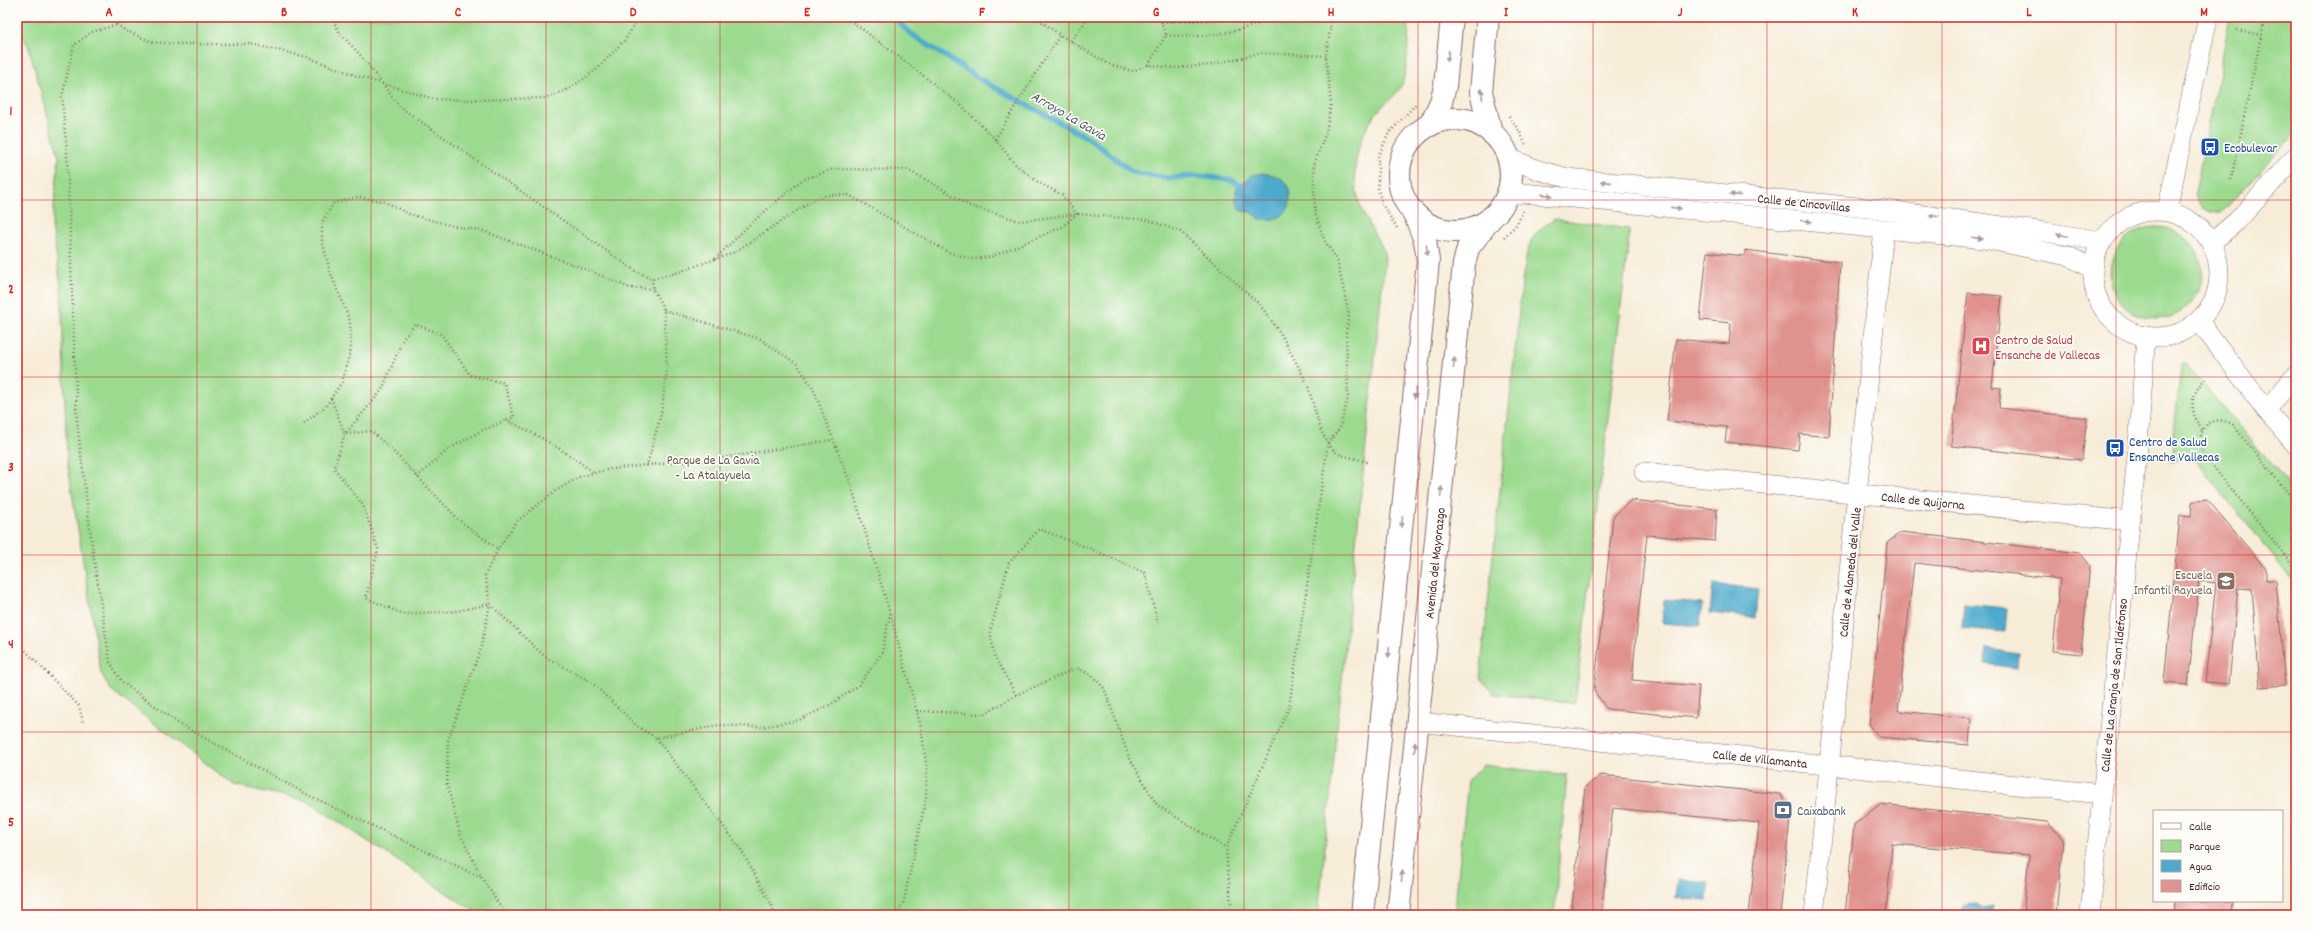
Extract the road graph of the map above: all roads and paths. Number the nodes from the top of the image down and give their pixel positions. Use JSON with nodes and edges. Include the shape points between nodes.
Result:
{"nodes":[{"id":1,"x":107,"y":17,"type":"edge"},
{"id":2,"x":331,"y":17,"type":"edge"},
{"id":3,"x":638,"y":17,"type":"edge"},
{"id":4,"x":846,"y":17,"type":"edge"},
{"id":5,"x":1035,"y":17,"type":"edge"},
{"id":6,"x":1089,"y":17,"type":"edge"},
{"id":7,"x":1159,"y":17,"type":"edge"},
{"id":8,"x":1223,"y":17,"type":"edge"},
{"id":9,"x":1277,"y":17,"type":"edge"},
{"id":10,"x":1332,"y":17,"type":"edge"},
{"id":11,"x":1452,"y":17,"type":"edge"},
{"id":12,"x":1488,"y":17,"type":"edge"},
{"id":13,"x":2208,"y":17,"type":"edge"},
{"id":14,"x":2265,"y":17,"type":"edge"},
{"id":15,"x":1162,"y":22,"type":"junction"},
{"id":16,"x":116,"y":25,"type":"junction"},
{"id":17,"x":2237,"y":30,"type":"dead end"},
{"id":18,"x":1060,"y":35,"type":"junction"},
{"id":19,"x":1166,"y":35,"type":"junction"},
{"id":20,"x":2261,"y":35,"type":"junction"},
{"id":21,"x":1071,"y":41,"type":"junction"},
{"id":22,"x":1326,"y":56,"type":"junction"},
{"id":23,"x":1148,"y":65,"type":"junction"},
{"id":24,"x":383,"y":83,"type":"junction"},
{"id":25,"x":1418,"y":101,"type":"dead end"},
{"id":26,"x":1506,"y":110,"type":"dead end"},
{"id":27,"x":1430,"y":125,"type":"junction"},
{"id":28,"x":1491,"y":132,"type":"junction"},
{"id":29,"x":995,"y":139,"type":"junction"},
{"id":30,"x":1526,"y":142,"type":"dead end"},
{"id":31,"x":2296,"y":156,"type":"edge"},
{"id":32,"x":1509,"y":158,"type":"junction"},
{"id":33,"x":2231,"y":180,"type":"dead end"},
{"id":34,"x":1508,"y":195,"type":"junction"},
{"id":35,"x":2167,"y":211,"type":"junction"},
{"id":36,"x":1414,"y":213,"type":"junction"},
{"id":37,"x":1077,"y":214,"type":"junction"},
{"id":38,"x":1491,"y":218,"type":"junction"},
{"id":39,"x":1884,"y":228,"type":"junction"},
{"id":40,"x":1400,"y":233,"type":"dead end"},
{"id":41,"x":2101,"y":241,"type":"junction"},
{"id":42,"x":2211,"y":243,"type":"junction"},
{"id":43,"x":714,"y":260,"type":"junction"},
{"id":44,"x":2092,"y":268,"type":"junction"},
{"id":45,"x":652,"y":279,"type":"junction"},
{"id":46,"x":653,"y":289,"type":"junction"},
{"id":47,"x":664,"y":310,"type":"junction"},
{"id":48,"x":2199,"y":321,"type":"junction"},
{"id":49,"x":2146,"y":336,"type":"junction"},
{"id":50,"x":2296,"y":375,"type":"edge"},
{"id":51,"x":2205,"y":378,"type":"dead end"},
{"id":52,"x":331,"y":398,"type":"junction"},
{"id":53,"x":2266,"y":410,"type":"junction"},
{"id":54,"x":506,"y":420,"type":"junction"},
{"id":55,"x":304,"y":423,"type":"dead end"},
{"id":56,"x":2202,"y":430,"type":"junction"},
{"id":57,"x":345,"y":434,"type":"junction"},
{"id":58,"x":832,"y":440,"type":"junction"},
{"id":59,"x":1328,"y":443,"type":"junction"},
{"id":60,"x":2296,"y":445,"type":"edge"},
{"id":61,"x":1368,"y":462,"type":"dead end"},
{"id":62,"x":647,"y":464,"type":"junction"},
{"id":63,"x":1644,"y":472,"type":"dead end"},
{"id":64,"x":594,"y":473,"type":"junction"},
{"id":65,"x":417,"y":477,"type":"junction"},
{"id":66,"x":1857,"y":494,"type":"junction"},
{"id":67,"x":2296,"y":503,"type":"edge"},
{"id":68,"x":2130,"y":520,"type":"junction"},
{"id":69,"x":498,"y":549,"type":"junction"},
{"id":70,"x":2296,"y":569,"type":"edge"},
{"id":71,"x":490,"y":604,"type":"junction"},
{"id":72,"x":890,"y":613,"type":"junction"},
{"id":73,"x":1158,"y":623,"type":"dead end"},
{"id":74,"x":17,"y":642,"type":"edge"},
{"id":75,"x":1016,"y":695,"type":"junction"},
{"id":76,"x":917,"y":711,"type":"junction"},
{"id":77,"x":83,"y":722,"type":"dead end"},
{"id":78,"x":1418,"y":722,"type":"junction"},
{"id":79,"x":656,"y":738,"type":"junction"},
{"id":80,"x":1829,"y":765,"type":"junction"},
{"id":81,"x":2102,"y":794,"type":"junction"},
{"id":82,"x":1226,"y":848,"type":"junction"},
{"id":83,"x":482,"y":878,"type":"junction"},
{"id":84,"x":506,"y":915,"type":"edge"},
{"id":85,"x":775,"y":915,"type":"edge"},
{"id":86,"x":897,"y":915,"type":"edge"},
{"id":87,"x":1232,"y":915,"type":"edge"},
{"id":88,"x":1362,"y":915,"type":"edge"},
{"id":89,"x":1398,"y":915,"type":"edge"},
{"id":90,"x":1814,"y":915,"type":"edge"},
{"id":91,"x":2090,"y":915,"type":"edge"}],
"edges":[{"from":1,"to":16,"type":"path"},
{"from":2,"to":24,"type":"path","via":[[340,33]]},
{"from":3,"to":24,"type":"path","via":[[625,40],[595,71],[569,89],[546,98],[434,99]]},
{"from":4,"to":29,"type":"path","via":[[957,103]]},
{"from":5,"to":18,"type":"path"},
{"from":6,"to":21,"type":"path"},
{"from":7,"to":15,"type":"path"},
{"from":8,"to":15,"type":"path","via":[[1212,20]]},
{"from":9,"to":19,"type":"path","via":[[1235,32],[1188,38]]},
{"from":10,"to":22,"type":"path"},
{"from":11,"to":27,"type":"main road","one_way":true,"via":[[1445,86],[1441,102]]},
{"from":28,"to":12,"type":"main road","one_way":true,"via":[[1481,92]]},
{"from":13,"to":35,"type":"street"},
{"from":14,"to":20,"type":"path"},
{"from":15,"to":19,"type":"path"},
{"from":16,"to":24,"type":"path","via":[[152,42],[251,44],[307,57]]},
{"from":16,"to":83,"type":"path","via":[[92,32],[74,45],[62,97],[67,154],[77,422],[110,662],[122,682],[181,725],[308,796]]},
{"from":17,"to":20,"type":"path"},
{"from":18,"to":21,"type":"path"},
{"from":18,"to":29,"type":"path"},
{"from":19,"to":23,"type":"path"},
{"from":20,"to":33,"type":"path"},
{"from":21,"to":23,"type":"path","via":[[1110,65],[1132,71]]},
{"from":22,"to":23,"type":"path","via":[[1261,53],[1209,65],[1176,68]]},
{"from":22,"to":59,"type":"path","via":[[1331,104],[1326,132],[1314,165],[1315,213],[1325,241],[1337,260],[1349,315],[1346,333],[1348,397],[1340,428]]},
{"from":24,"to":45,"type":"path","via":[[400,106],[456,148],[634,270]]},
{"from":25,"to":40,"type":"path","via":[[1389,132],[1378,157],[1377,174],[1382,204]]},
{"from":26,"to":30,"type":"path"},
{"from":27,"to":28,"type":"main road","via":[[1445,120],[1461,120],[1477,124]]},
{"from":27,"to":36,"type":"main road","via":[[1415,137],[1404,152],[1400,170],[1401,188],[1408,206]]},
{"from":28,"to":32,"type":"main road","via":[[1502,144]]},
{"from":29,"to":37,"type":"path","via":[[1014,163],[1036,181],[1062,195]]},
{"from":31,"to":42,"type":"street","via":[[2237,221]]},
{"from":32,"to":34,"type":"main road","via":[[1512,177]]},
{"from":41,"to":32,"type":"street","name":"Calle de Cincovillas","one_way":true,"via":[[1887,210],[1567,178]]},
{"from":34,"to":38,"type":"main road","via":[[1500,210]]},
{"from":34,"to":39,"type":"street","name":"Calle de Cincovillas","one_way":true,"via":[[1524,193]]},
{"from":35,"to":41,"type":"street","via":[[2143,211],[2126,217]]},
{"from":35,"to":42,"type":"street","via":[[2195,223]]},
{"from":36,"to":38,"type":"main road","via":[[1436,228],[1453,232],[1473,228]]},
{"from":36,"to":88,"type":"main road","one_way":true,"via":[[1425,240],[1428,261]]},
{"from":37,"to":43,"type":"path","via":[[1062,227],[997,255],[971,259],[948,252],[849,195],[828,195],[810,202],[735,252]]},
{"from":37,"to":43,"type":"path","via":[[1020,221],[970,206],[907,170],[833,169],[802,180],[750,224]]},
{"from":37,"to":59,"type":"path","via":[[1148,220],[1180,232],[1192,242],[1259,304],[1281,334],[1307,383],[1321,431]]},
{"from":78,"to":38,"type":"main road","name":"Avenida del Mayorazgo","one_way":true,"via":[[1464,264],[1468,248]]},
{"from":39,"to":44,"type":"street","name":"Calle de Cincovillas","one_way":true,"via":[[2016,244],[2068,256]]},
{"from":39,"to":66,"type":"street","name":"Calle de Alameda del Valle"},
{"from":41,"to":44,"type":"street"},
{"from":42,"to":48,"type":"street","via":[[2217,256],[2217,291]]},
{"from":43,"to":45,"type":"path"},
{"from":44,"to":49,"type":"street","via":[[2093,283],[2106,313],[2129,332]]},
{"from":45,"to":46,"type":"path"},
{"from":46,"to":47,"type":"path"},
{"from":46,"to":52,"type":"path","via":[[630,288],[483,231],[409,214],[383,201],[356,197],[334,203],[322,222],[322,240],[330,272],[350,321],[351,349],[342,382]]},
{"from":47,"to":58,"type":"path","via":[[760,340],[797,364],[813,388]]},
{"from":47,"to":62,"type":"path","via":[[667,369],[661,414]]},
{"from":48,"to":49,"type":"street","via":[[2174,334]]},
{"from":48,"to":53,"type":"street"},
{"from":49,"to":68,"type":"street","name":"Calle de La Granja de San Ildefonso","via":[[2144,383]]},
{"from":50,"to":53,"type":"street"},
{"from":51,"to":56,"type":"path","via":[[2194,397],[2192,415]]},
{"from":52,"to":55,"type":"path","via":[[326,406]]},
{"from":52,"to":57,"type":"path"},
{"from":53,"to":60,"type":"street"},
{"from":54,"to":57,"type":"path","via":[[514,417],[504,383],[470,375],[441,334],[415,324],[403,339],[382,390]]},
{"from":54,"to":64,"type":"path","via":[[541,436]]},
{"from":54,"to":65,"type":"path","via":[[449,449]]},
{"from":56,"to":67,"type":"path","via":[[2220,420],[2233,425]]},
{"from":56,"to":70,"type":"path","via":[[2199,445],[2203,454]]},
{"from":57,"to":65,"type":"path","via":[[371,431]]},
{"from":57,"to":71,"type":"path","via":[[334,468],[363,505],[378,549],[366,598],[403,614],[458,611]]},
{"from":58,"to":62,"type":"path","via":[[710,460]]},
{"from":58,"to":72,"type":"path","via":[[851,485]]},
{"from":59,"to":61,"type":"path","via":[[1341,455]]},
{"from":59,"to":82,"type":"path","via":[[1289,707]]},
{"from":62,"to":64,"type":"path"},
{"from":63,"to":66,"type":"street","name":"Calle de Quijorna"},
{"from":64,"to":69,"type":"path","via":[[579,477],[516,522]]},
{"from":65,"to":69,"type":"path","via":[[460,522]]},
{"from":66,"to":68,"type":"street","name":"Calle de Quijorna"},
{"from":66,"to":80,"type":"street","name":"Calle de Alameda del Valle"},
{"from":68,"to":81,"type":"street","name":"Calle de La Granja de San Ildefonso"},
{"from":69,"to":71,"type":"path","via":[[485,575]]},
{"from":71,"to":79,"type":"path","via":[[544,656],[591,682],[637,726]]},
{"from":71,"to":83,"type":"path","via":[[481,648],[448,741],[447,784],[460,834]]},
{"from":72,"to":76,"type":"path"},
{"from":72,"to":79,"type":"path","via":[[882,654],[859,685],[830,705],[799,720],[762,727],[719,725]]},
{"from":73,"to":75,"type":"path","via":[[1145,572],[1039,529],[1009,564],[990,632],[995,657]]},
{"from":74,"to":77,"type":"path","via":[[79,706]]},
{"from":75,"to":76,"type":"path","via":[[985,714]]},
{"from":75,"to":82,"type":"path","via":[[1077,668],[1091,675],[1104,688],[1129,757],[1158,805]]},
{"from":76,"to":86,"type":"path","via":[[927,769],[926,798],[904,900]]},
{"from":78,"to":80,"type":"street","name":"Calle de Villamanta"},
{"from":89,"to":78,"type":"main road","name":"Avenida del Mayorazgo","one_way":true},
{"from":79,"to":85,"type":"path","via":[[740,848]]},
{"from":80,"to":81,"type":"street","name":"Calle de Villamanta"},
{"from":80,"to":90,"type":"street","name":"Calle de Alameda del Valle"},
{"from":81,"to":91,"type":"street","name":"Calle de La Granja de San Ildefonso"},
{"from":82,"to":87,"type":"path"},
{"from":83,"to":84,"type":"path"}]}
